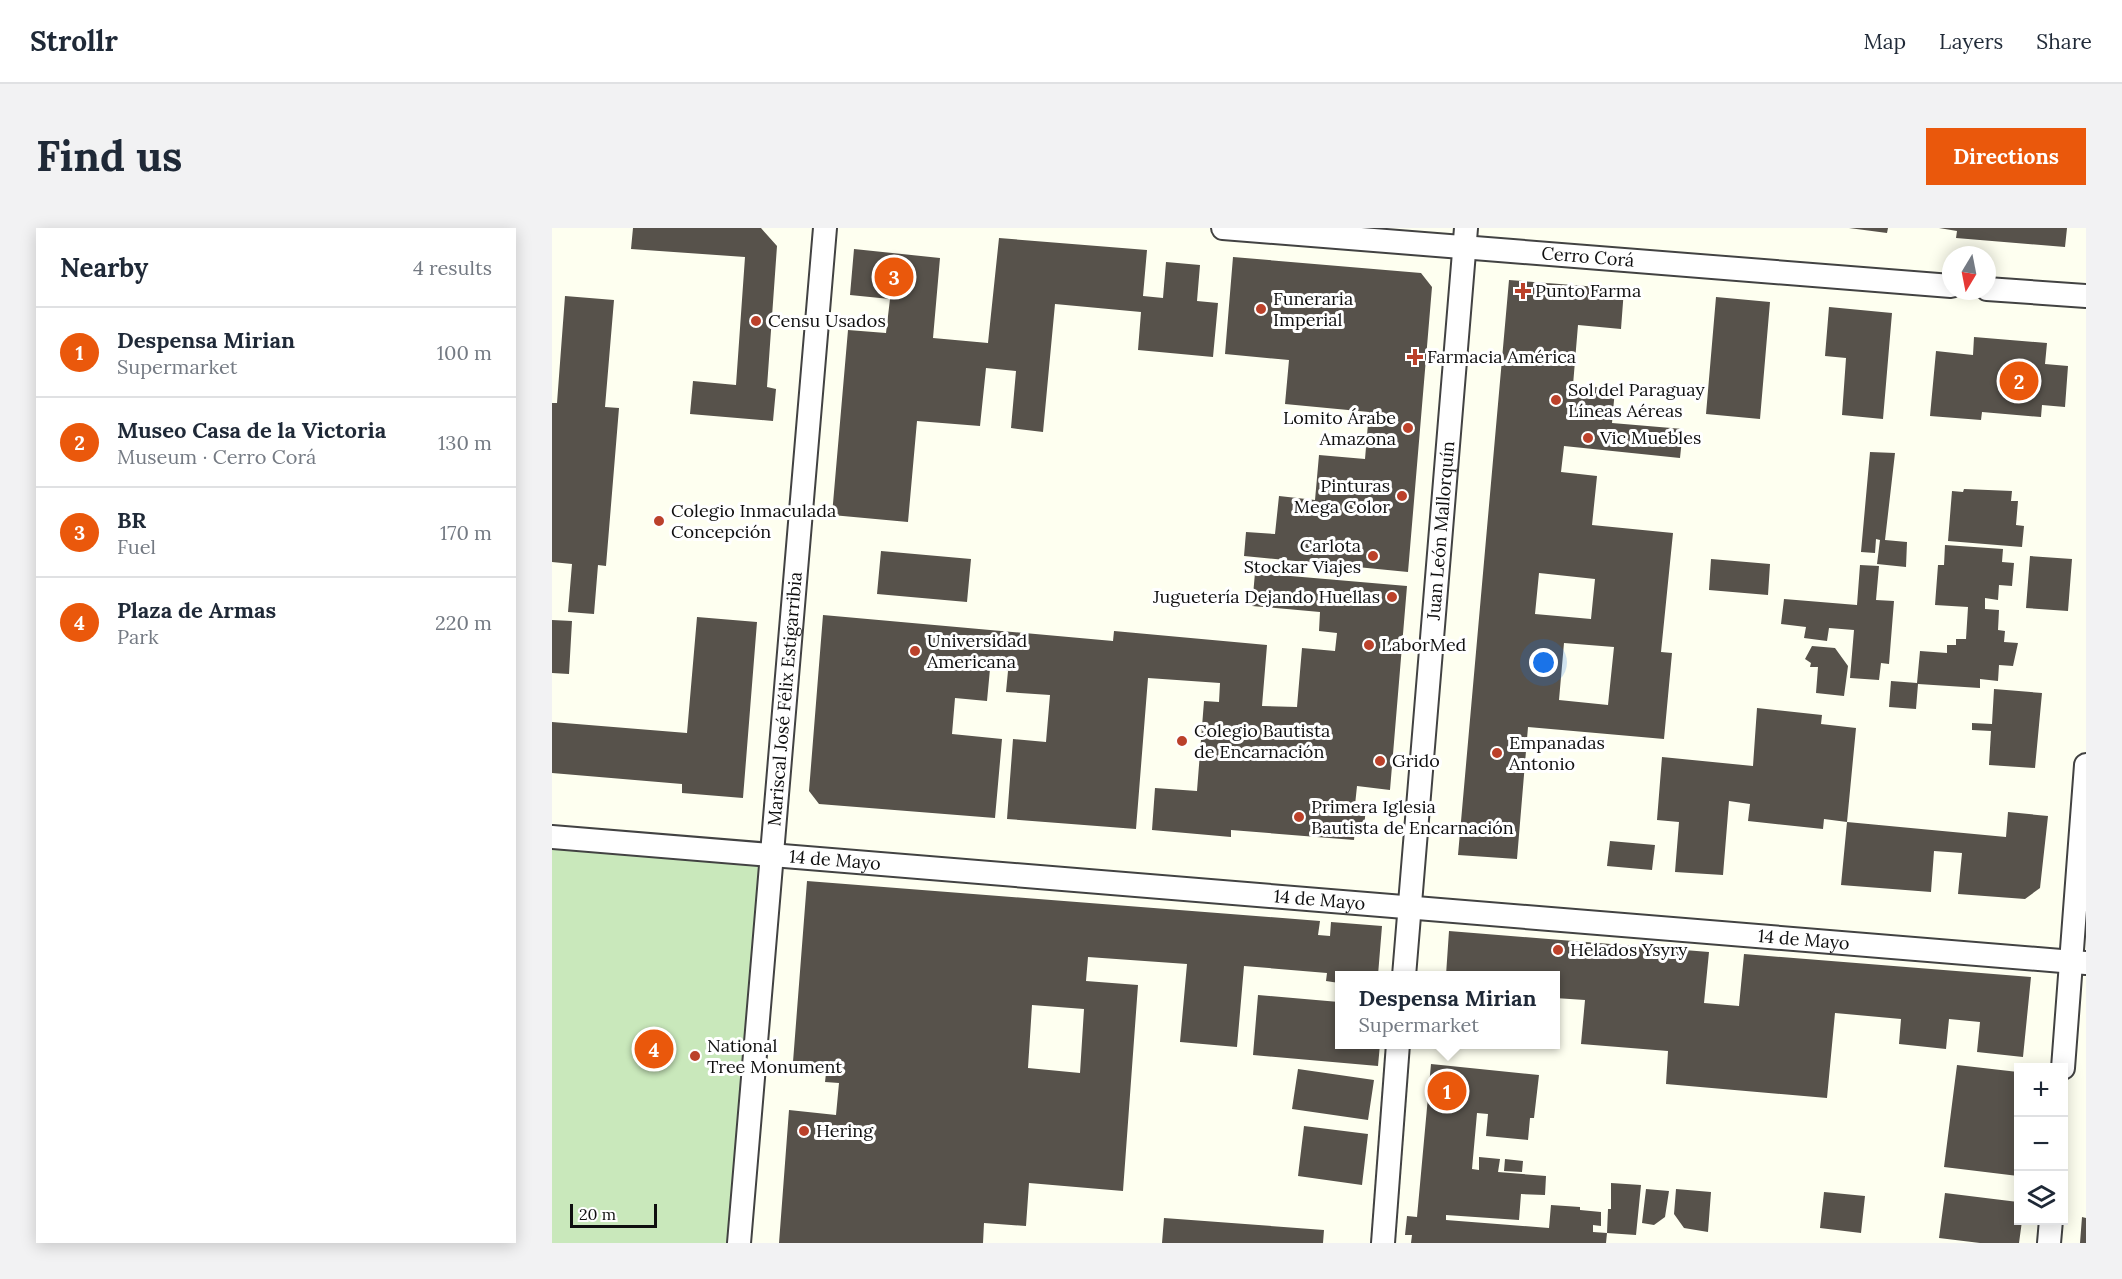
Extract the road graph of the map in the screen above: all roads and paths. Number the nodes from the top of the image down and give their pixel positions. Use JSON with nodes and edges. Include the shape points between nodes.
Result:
{"nodes":[{"id":1,"x":825,"y":228,"type":"edge"},
{"id":2,"x":1223,"y":228,"type":"edge"},
{"id":3,"x":1465,"y":238,"type":"edge"},
{"id":4,"x":1942,"y":285,"type":"edge"},
{"id":5,"x":1996,"y":290,"type":"edge"},
{"id":6,"x":2086,"y":296,"type":"edge"},
{"id":7,"x":2086,"y":765,"type":"edge"},
{"id":8,"x":552,"y":837,"type":"edge"},
{"id":9,"x":771,"y":855,"type":"junction"},
{"id":10,"x":1409,"y":908,"type":"junction"},
{"id":11,"x":2078,"y":963,"type":"edge"},
{"id":12,"x":1404,"y":971,"type":"edge"},
{"id":13,"x":1398,"y":1049,"type":"edge"},
{"id":14,"x":2064,"y":1063,"type":"edge"},
{"id":15,"x":2051,"y":1225,"type":"edge"},
{"id":16,"x":739,"y":1243,"type":"edge"},
{"id":17,"x":1383,"y":1243,"type":"edge"},
{"id":18,"x":2049,"y":1243,"type":"edge"}],
"edges":[{"from":1,"to":9,"type":"street","name":"Mariscal José Félix Estigarribia"},
{"from":2,"to":3,"type":"street","name":"Cerro Corá"},
{"from":3,"to":4,"type":"street","name":"Cerro Corá"},
{"from":3,"to":10,"type":"street","name":"Juan León Mallorquín"},
{"from":5,"to":6,"type":"street"},
{"from":7,"to":11,"type":"street"},
{"from":8,"to":9,"type":"street","name":"14 de Mayo"},
{"from":9,"to":10,"type":"street","name":"14 de Mayo"},
{"from":9,"to":16,"type":"street","name":"Mariscal José Félix Estigarribia"},
{"from":10,"to":11,"type":"street","name":"14 de Mayo"},
{"from":10,"to":12,"type":"street","name":"Juan León Mallorquín"},
{"from":11,"to":14,"type":"street"},
{"from":13,"to":17,"type":"street"},
{"from":15,"to":18,"type":"street"}]}
